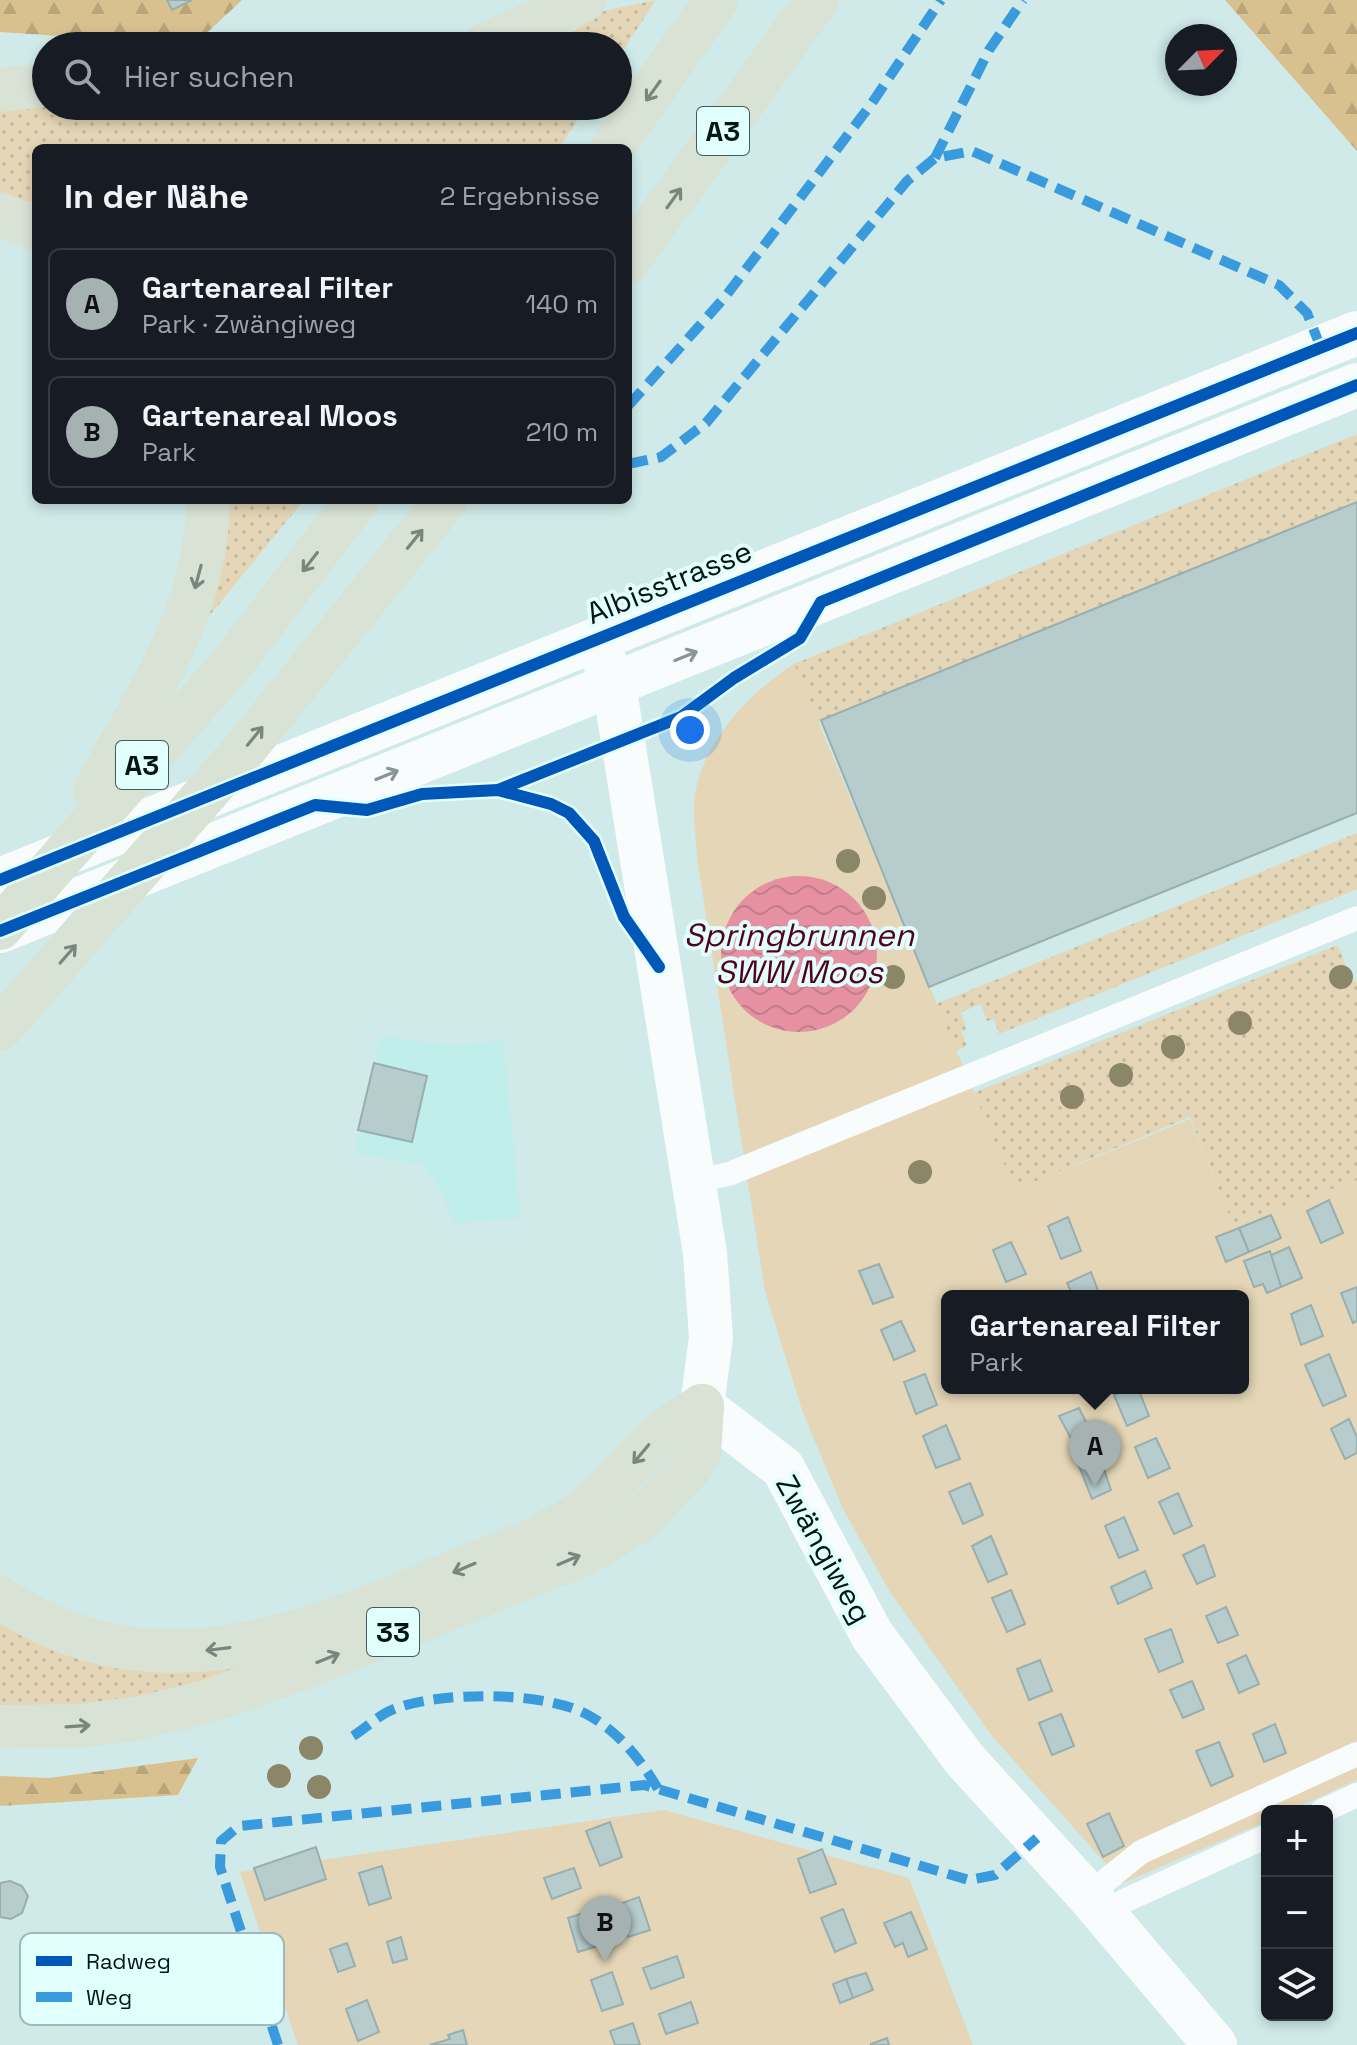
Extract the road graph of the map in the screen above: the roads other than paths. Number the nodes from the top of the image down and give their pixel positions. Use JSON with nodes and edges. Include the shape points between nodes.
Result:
{"nodes":[{"id":1,"x":584,"y":0,"type":"edge"},
{"id":2,"x":716,"y":0,"type":"edge"},
{"id":3,"x":817,"y":0,"type":"edge"},
{"id":4,"x":514,"y":32,"type":"edge"},
{"id":5,"x":32,"y":87,"type":"edge"},
{"id":6,"x":0,"y":90,"type":"edge"},
{"id":7,"x":632,"y":120,"type":"edge"},
{"id":8,"x":632,"y":120,"type":"edge"},
{"id":9,"x":615,"y":144,"type":"edge"},
{"id":10,"x":0,"y":214,"type":"edge"},
{"id":11,"x":32,"y":227,"type":"edge"},
{"id":12,"x":632,"y":255,"type":"edge"},
{"id":13,"x":1357,"y":333,"type":"edge"},
{"id":14,"x":1357,"y":385,"type":"edge"},
{"id":15,"x":208,"y":504,"type":"edge"},
{"id":16,"x":354,"y":504,"type":"edge"},
{"id":17,"x":443,"y":504,"type":"edge"},
{"id":18,"x":596,"y":640,"type":"junction"},
{"id":19,"x":614,"y":685,"type":"junction"},
{"id":20,"x":52,"y":870,"type":"junction"},
{"id":21,"x":0,"y":880,"type":"edge"},
{"id":22,"x":1357,"y":918,"type":"edge"},
{"id":23,"x":0,"y":930,"type":"edge"},
{"id":24,"x":5,"y":1027,"type":"edge"},
{"id":25,"x":695,"y":1181,"type":"junction"},
{"id":26,"x":702,"y":1406,"type":"junction"},
{"id":27,"x":0,"y":1598,"type":"edge"},
{"id":28,"x":0,"y":1727,"type":"edge"},
{"id":29,"x":1357,"y":1754,"type":"edge"},
{"id":30,"x":1357,"y":1795,"type":"edge"},
{"id":31,"x":1333,"y":1806,"type":"edge"},
{"id":32,"x":1261,"y":1839,"type":"edge"},
{"id":33,"x":1097,"y":1906,"type":"junction"},
{"id":34,"x":1215,"y":2045,"type":"edge"}],
"edges":[{"from":1,"to":4,"type":"highway"},
{"from":2,"to":7,"type":"highway","one_way":true},
{"from":12,"to":3,"type":"highway","number":"A3","one_way":true},
{"from":5,"to":6,"type":"highway"},
{"from":8,"to":9,"type":"highway","one_way":true},
{"from":10,"to":11,"type":"highway"},
{"from":13,"to":18,"type":"main road","name":"Albisstrasse"},
{"from":19,"to":14,"type":"main road","one_way":true},
{"from":15,"to":20,"type":"highway","one_way":true,"via":[[194,591],[168,657]]},
{"from":16,"to":20,"type":"highway","number":"A3","one_way":true,"via":[[234,661]]},
{"from":24,"to":17,"type":"highway","number":"A3","one_way":true,"via":[[243,751]]},
{"from":18,"to":19,"type":"main road"},
{"from":18,"to":21,"type":"main road","name":"Albisstrasse"},
{"from":23,"to":19,"type":"main road","one_way":true},
{"from":19,"to":25,"type":"main road"},
{"from":20,"to":23,"type":"highway","number":"A3"},
{"from":22,"to":25,"type":"lane","via":[[729,1174]]},
{"from":25,"to":26,"type":"main road","via":[[711,1337]]},
{"from":26,"to":27,"type":"highway","one_way":true,"via":[[653,1440],[606,1494],[558,1527],[299,1632],[222,1650],[158,1653],[78,1637]]},
{"from":28,"to":26,"type":"highway","number":"33","one_way":true,"via":[[81,1726],[209,1701],[586,1553],[638,1522],[690,1468],[699,1452]]},
{"from":26,"to":33,"type":"main road","name":"Zwängiweg","via":[[783,1468],[872,1635],[965,1760]]},
{"from":29,"to":33,"type":"lane","via":[[1141,1852]]},
{"from":30,"to":31,"type":"lane"},
{"from":32,"to":33,"type":"lane","via":[[1124,1901]]},
{"from":33,"to":34,"type":"main road","name":"Zwängiweg"}]}
